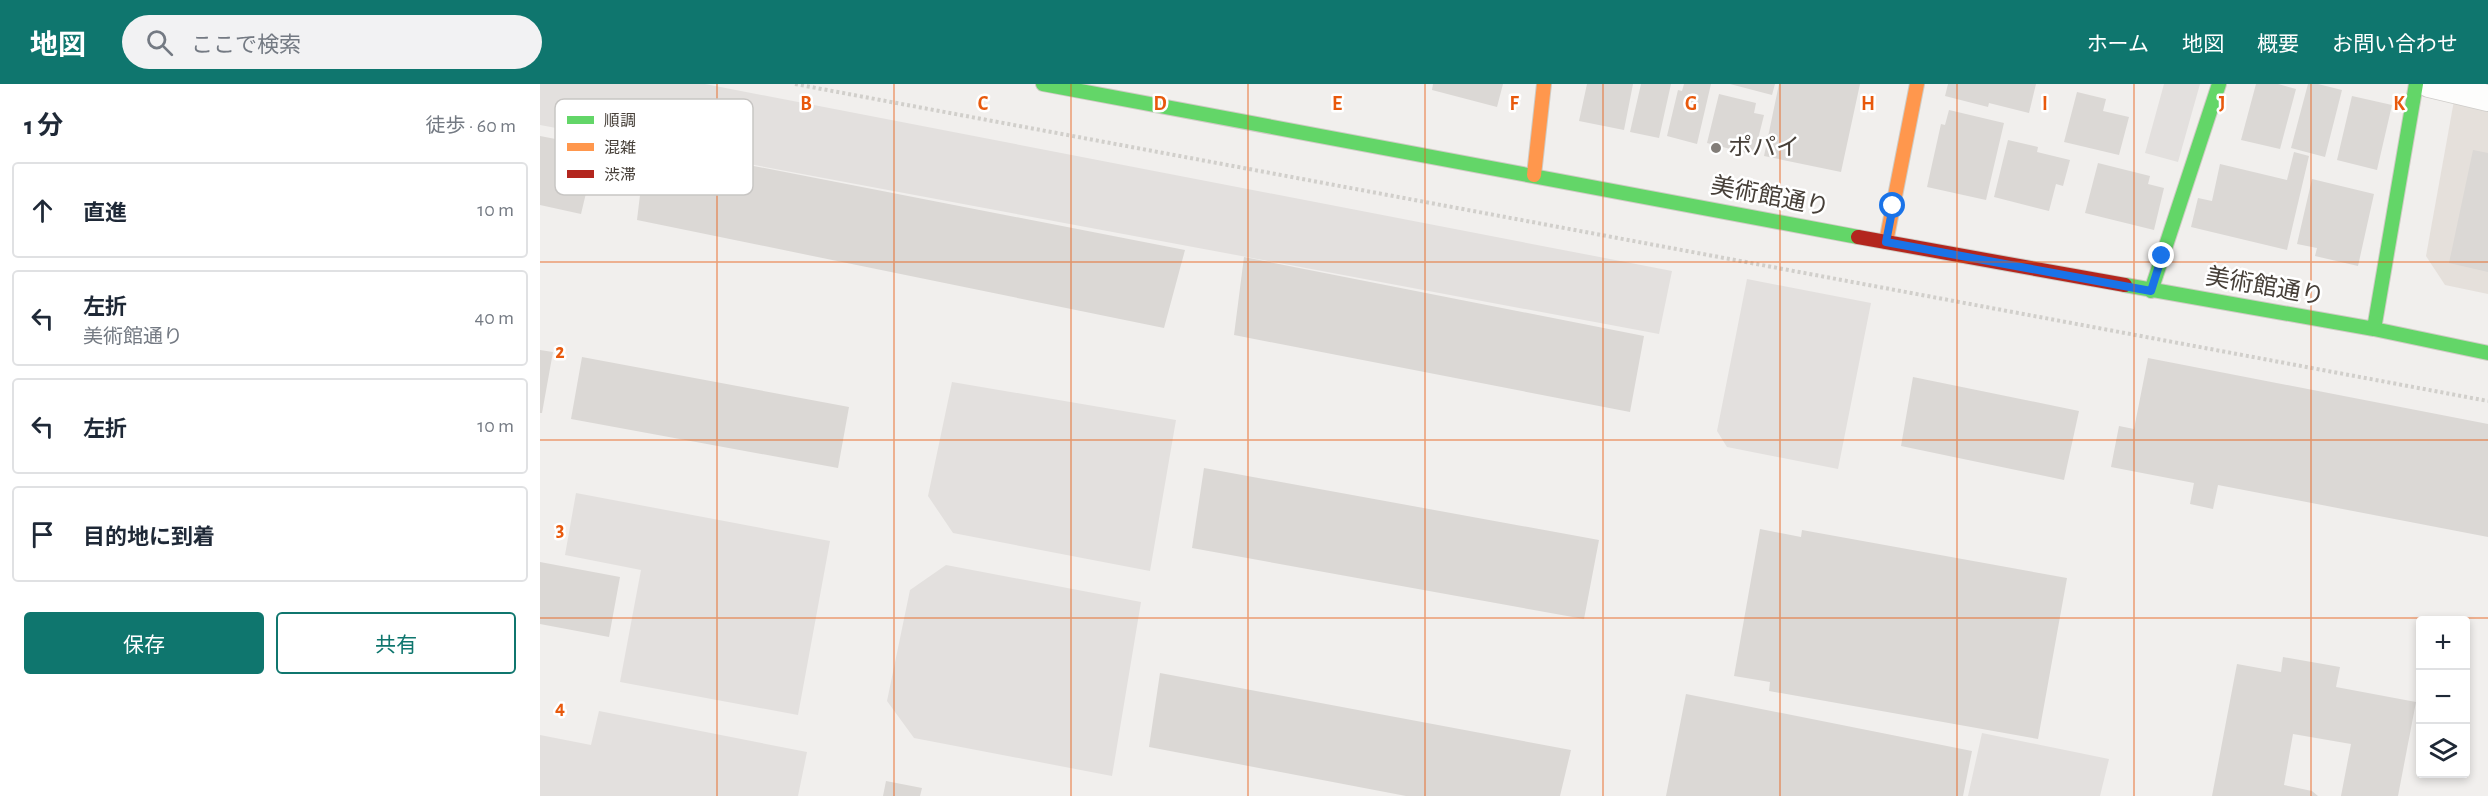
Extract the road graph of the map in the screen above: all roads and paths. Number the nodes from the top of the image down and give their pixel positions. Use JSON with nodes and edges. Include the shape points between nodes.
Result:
{"nodes":[{"id":1,"x":795,"y":84,"type":"edge"},
{"id":2,"x":1043,"y":84,"type":"edge"},
{"id":3,"x":1544,"y":84,"type":"edge"},
{"id":4,"x":1917,"y":84,"type":"edge"},
{"id":5,"x":2219,"y":84,"type":"edge"},
{"id":6,"x":2416,"y":84,"type":"edge"},
{"id":7,"x":2429,"y":84,"type":"edge"},
{"id":8,"x":2488,"y":98,"type":"edge"},
{"id":9,"x":1534,"y":175,"type":"junction"},
{"id":10,"x":1886,"y":242,"type":"junction"},
{"id":11,"x":2151,"y":291,"type":"junction"},
{"id":12,"x":2374,"y":329,"type":"junction"},
{"id":13,"x":2488,"y":352,"type":"edge"},
{"id":14,"x":2488,"y":401,"type":"edge"}],
"edges":[{"from":1,"to":14,"type":"path"},
{"from":2,"to":9,"type":"street","name":"美術館通り"},
{"from":3,"to":9,"type":"street"},
{"from":4,"to":10,"type":"street"},
{"from":5,"to":11,"type":"street"},
{"from":6,"to":12,"type":"street"},
{"from":7,"to":8,"type":"lane"},
{"from":9,"to":10,"type":"street","name":"美術館通り"},
{"from":10,"to":11,"type":"street","name":"美術館通り"},
{"from":11,"to":12,"type":"street","name":"美術館通り"},
{"from":12,"to":13,"type":"street","name":"美術館通り"}]}
